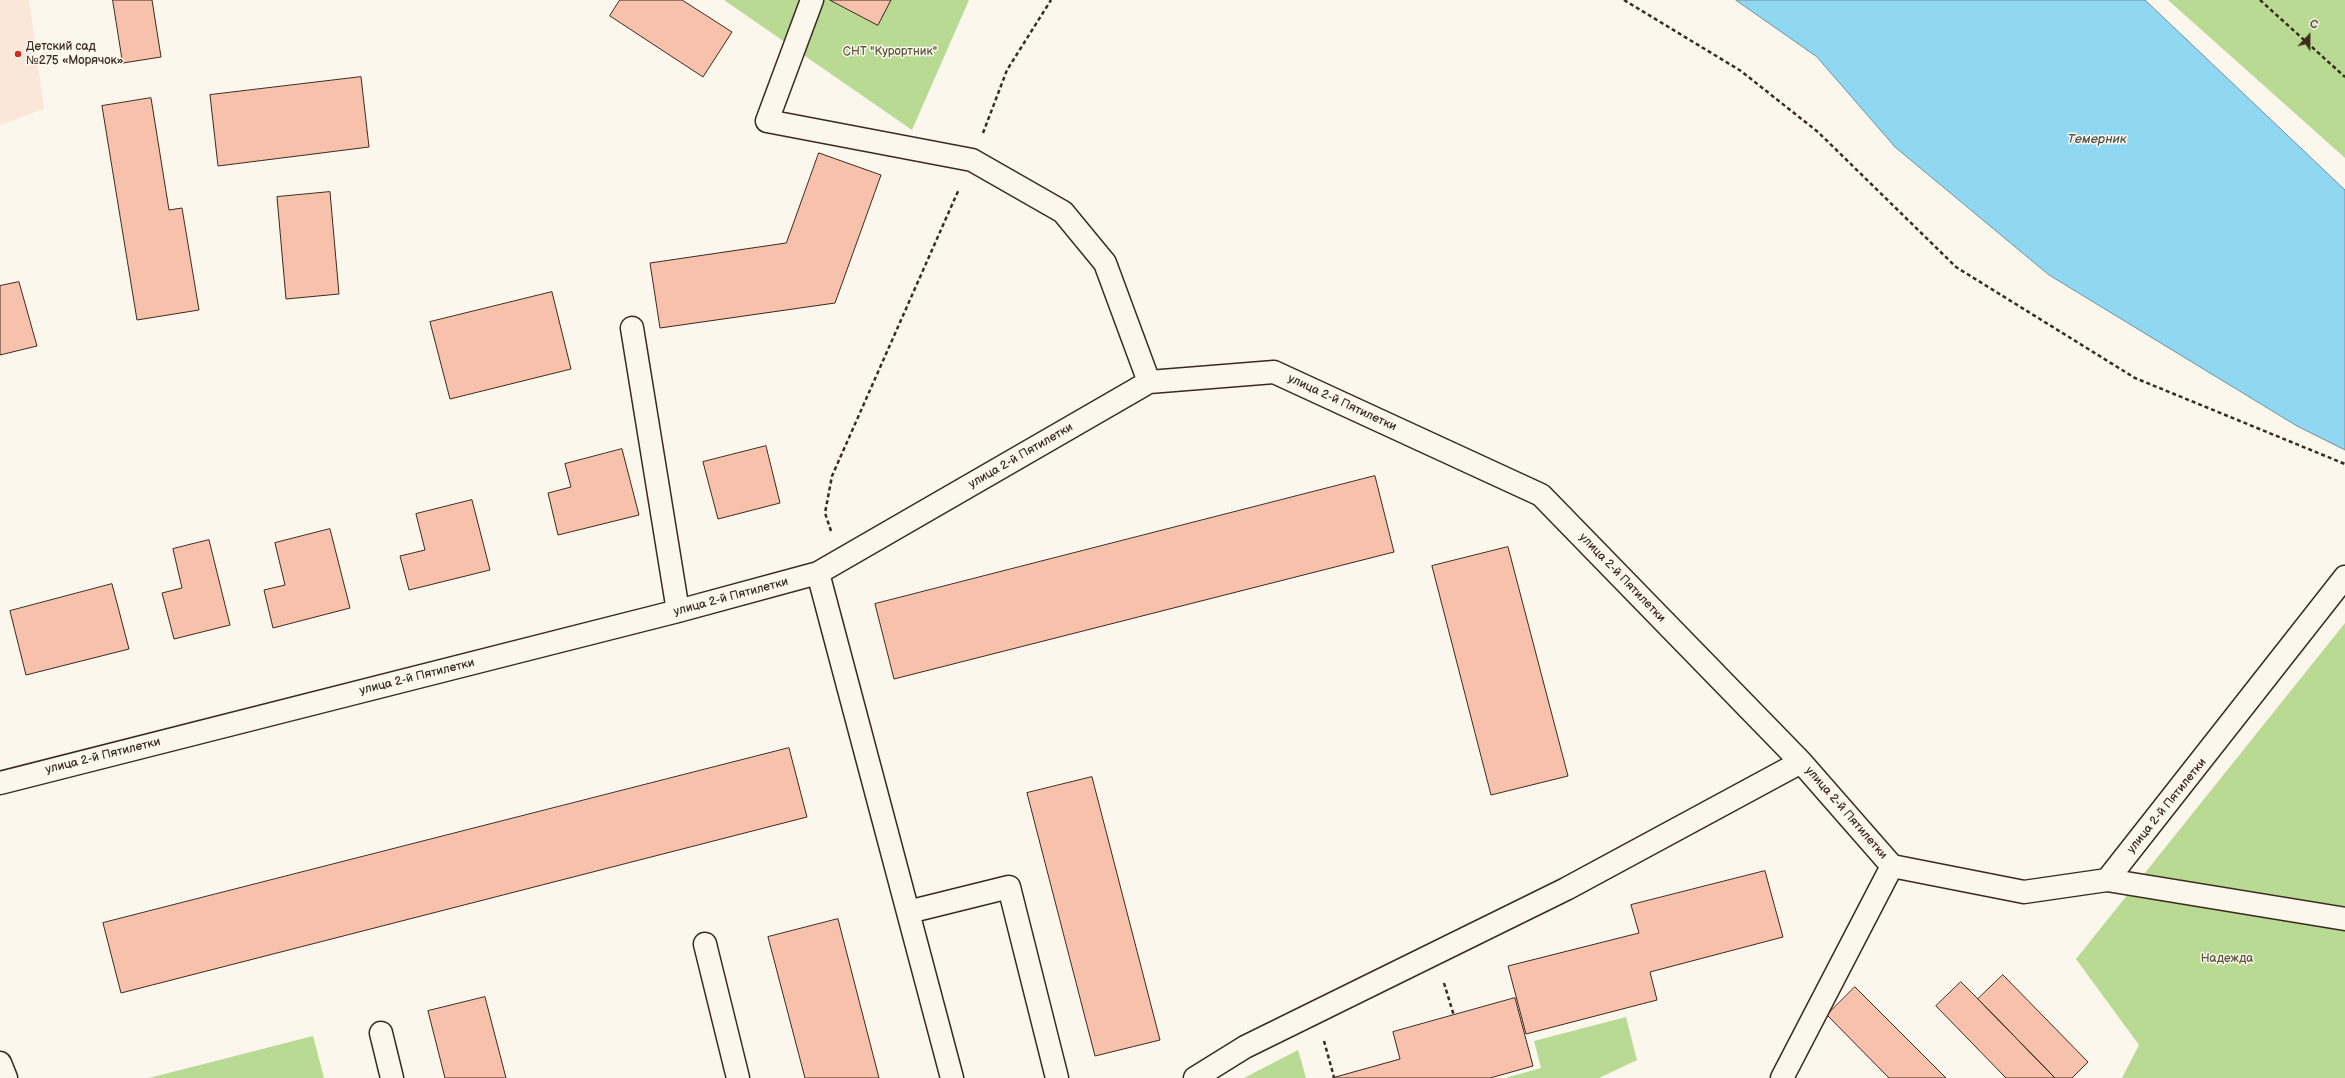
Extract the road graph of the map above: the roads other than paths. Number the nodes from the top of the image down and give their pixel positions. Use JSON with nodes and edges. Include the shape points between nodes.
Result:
{"nodes":[{"id":1,"x":812,"y":0,"type":"edge"},
{"id":2,"x":632,"y":328,"type":"dead end"},
{"id":3,"x":1149,"y":382,"type":"junction"},
{"id":4,"x":818,"y":573,"type":"junction"},
{"id":5,"x":2345,"y":577,"type":"edge"},
{"id":6,"x":678,"y":611,"type":"junction"},
{"id":7,"x":1801,"y":762,"type":"junction"},
{"id":8,"x":0,"y":782,"type":"edge"},
{"id":9,"x":1892,"y":866,"type":"junction"},
{"id":10,"x":2107,"y":880,"type":"junction"},
{"id":11,"x":908,"y":912,"type":"junction"},
{"id":12,"x":2345,"y":919,"type":"edge"},
{"id":13,"x":705,"y":944,"type":"dead end"},
{"id":14,"x":381,"y":1033,"type":"dead end"},
{"id":15,"x":0,"y":1063,"type":"edge"},
{"id":16,"x":6,"y":1078,"type":"edge"},
{"id":17,"x":392,"y":1078,"type":"edge"},
{"id":18,"x":738,"y":1078,"type":"edge"},
{"id":19,"x":952,"y":1078,"type":"edge"},
{"id":20,"x":1057,"y":1078,"type":"edge"},
{"id":21,"x":1195,"y":1078,"type":"edge"},
{"id":22,"x":1782,"y":1078,"type":"edge"}],
"edges":[{"from":1,"to":3,"type":"street","via":[[767,121],[972,160],[1063,212],[1105,263]]},
{"from":2,"to":6,"type":"street"},
{"from":3,"to":4,"type":"street","name":"улица 2-й Пятилетки"},
{"from":3,"to":7,"type":"street","name":"улица 2-й Пятилетки","via":[[1274,372],[1541,495]]},
{"from":4,"to":6,"type":"street","name":"улица 2-й Пятилетки"},
{"from":4,"to":11,"type":"street"},
{"from":5,"to":10,"type":"street","name":"улица 2-й Пятилетки"},
{"from":6,"to":8,"type":"street","name":"улица 2-й Пятилетки"},
{"from":7,"to":9,"type":"street","name":"улица 2-й Пятилетки"},
{"from":7,"to":21,"type":"street","via":[[1566,889],[1245,1047]]},
{"from":9,"to":10,"type":"street","name":"улица 2-й Пятилетки","via":[[2024,892]]},
{"from":9,"to":22,"type":"street","name":"улица 2-й Пятилетки"},
{"from":10,"to":12,"type":"street"},
{"from":11,"to":19,"type":"street"},
{"from":11,"to":20,"type":"street","via":[[1009,887]]},
{"from":13,"to":18,"type":"street"},
{"from":14,"to":17,"type":"street"},
{"from":15,"to":16,"type":"street"}]}
